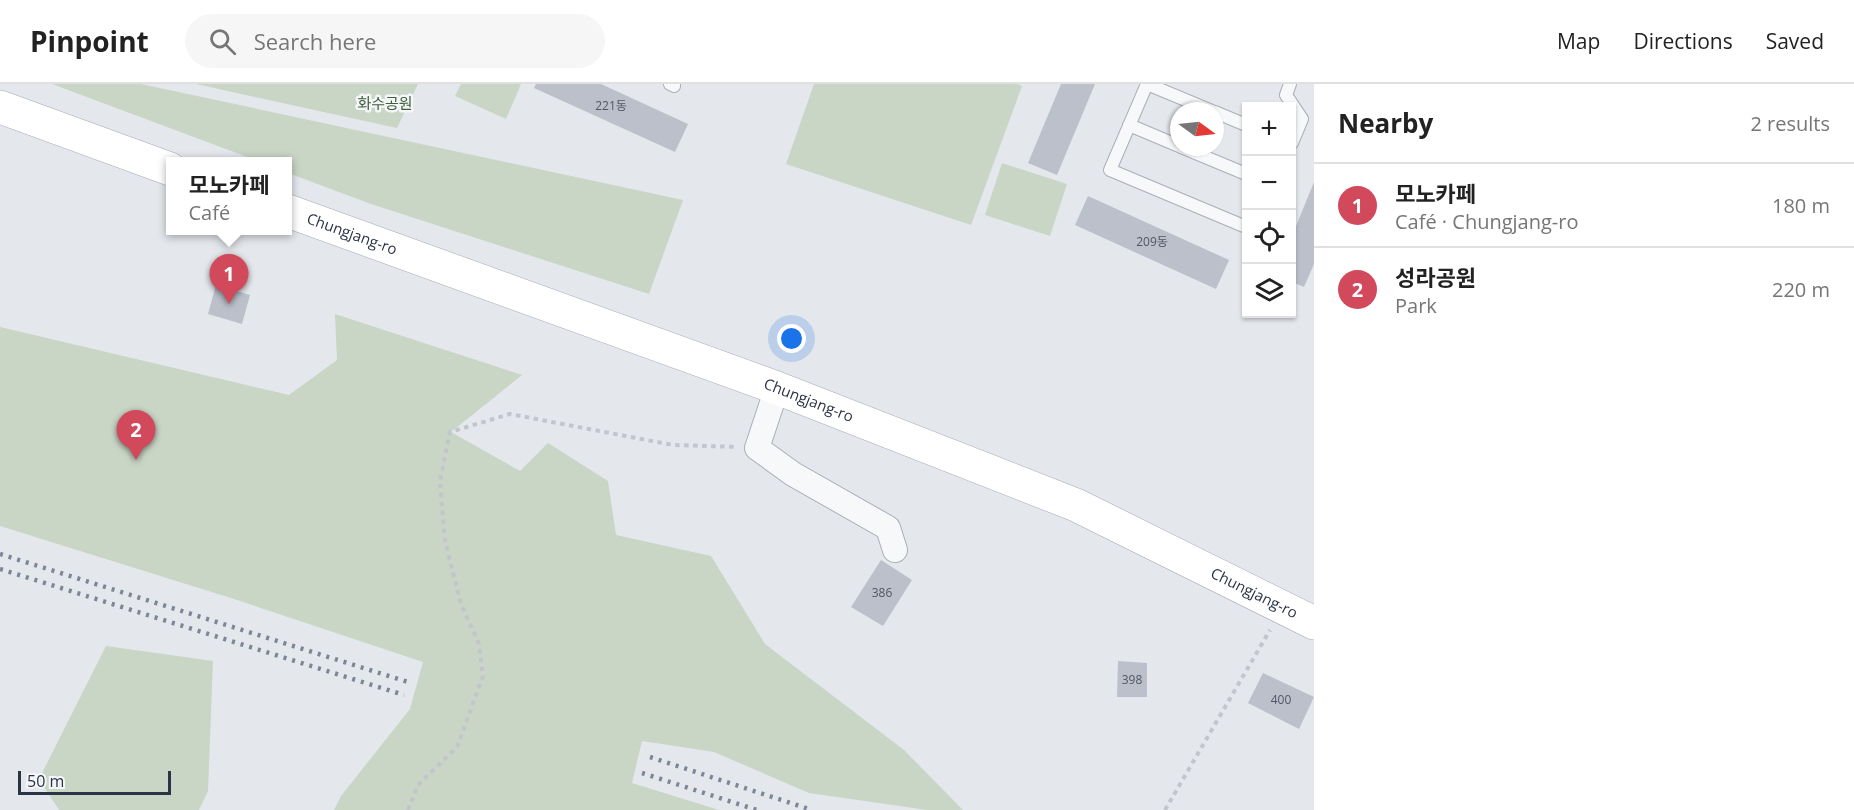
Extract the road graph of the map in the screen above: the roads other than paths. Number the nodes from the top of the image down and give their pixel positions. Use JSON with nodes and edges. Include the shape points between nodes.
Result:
{"nodes":[{"id":1,"x":670,"y":84,"type":"edge"},
{"id":2,"x":674,"y":84,"type":"edge"},
{"id":3,"x":1147,"y":84,"type":"edge"},
{"id":4,"x":1288,"y":85,"type":"edge"},
{"id":5,"x":1189,"y":102,"type":"edge"},
{"id":6,"x":1291,"y":102,"type":"edge"},
{"id":7,"x":0,"y":107,"type":"edge"},
{"id":8,"x":1296,"y":110,"type":"edge"},
{"id":9,"x":1224,"y":116,"type":"edge"},
{"id":10,"x":1242,"y":123,"type":"edge"},
{"id":11,"x":1129,"y":125,"type":"junction"},
{"id":12,"x":1296,"y":133,"type":"edge"},
{"id":13,"x":1170,"y":143,"type":"edge"},
{"id":14,"x":1202,"y":156,"type":"edge"},
{"id":15,"x":166,"y":167,"type":"edge"},
{"id":16,"x":1242,"y":172,"type":"edge"},
{"id":17,"x":292,"y":212,"type":"edge"},
{"id":18,"x":1242,"y":225,"type":"edge"},
{"id":19,"x":777,"y":388,"type":"junction"},
{"id":20,"x":895,"y":550,"type":"dead end"},
{"id":21,"x":1314,"y":623,"type":"edge"}],
"edges":[{"from":1,"to":2,"type":"lane"},
{"from":3,"to":5,"type":"lane"},
{"from":3,"to":11,"type":"lane"},
{"from":4,"to":6,"type":"lane","via":[[1286,95]]},
{"from":7,"to":15,"type":"main road"},
{"from":8,"to":12,"type":"lane","via":[[1302,119]]},
{"from":9,"to":10,"type":"lane"},
{"from":11,"to":13,"type":"lane"},
{"from":11,"to":18,"type":"lane","via":[[1110,170]]},
{"from":14,"to":16,"type":"lane"},
{"from":17,"to":19,"type":"main road","name":"Chungjang-ro"},
{"from":19,"to":20,"type":"street","via":[[757,448],[888,528]]},
{"from":19,"to":21,"type":"main road","name":"Chungjang-ro","via":[[1076,505]]}]}
